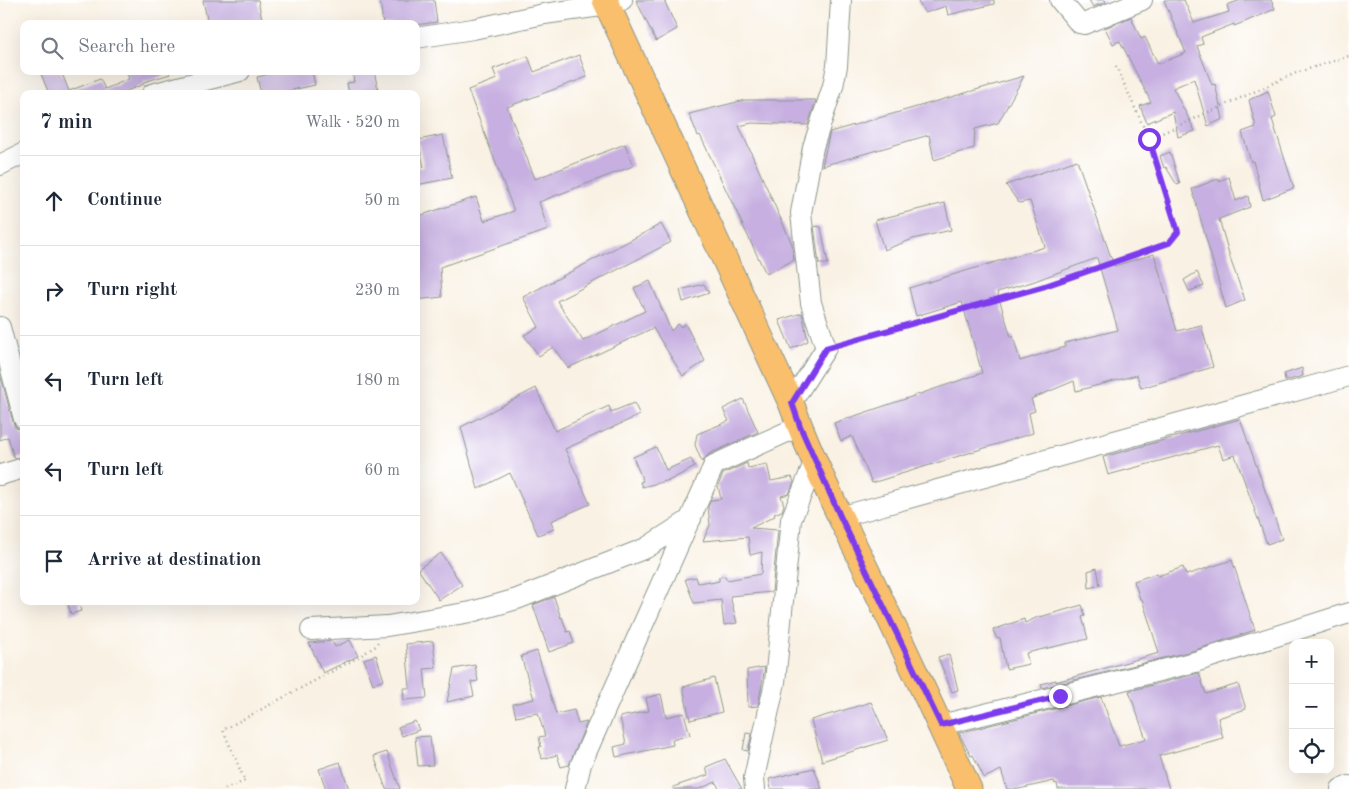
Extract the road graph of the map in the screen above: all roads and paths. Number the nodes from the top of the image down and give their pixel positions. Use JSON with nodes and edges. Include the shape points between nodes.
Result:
{"nodes":[{"id":1,"x":841,"y":0,"type":"edge"},
{"id":2,"x":1060,"y":0,"type":"edge"},
{"id":3,"x":1142,"y":0,"type":"edge"},
{"id":4,"x":612,"y":2,"type":"edge"},
{"id":5,"x":420,"y":37,"type":"edge"},
{"id":6,"x":1349,"y":56,"type":"edge"},
{"id":7,"x":1115,"y":64,"type":"dead end"},
{"id":8,"x":225,"y":75,"type":"edge"},
{"id":9,"x":167,"y":90,"type":"edge"},
{"id":10,"x":1149,"y":139,"type":"junction"},
{"id":11,"x":20,"y":155,"type":"edge"},
{"id":12,"x":0,"y":164,"type":"edge"},
{"id":13,"x":0,"y":327,"type":"edge"},
{"id":14,"x":826,"y":348,"type":"junction"},
{"id":15,"x":1349,"y":376,"type":"edge"},
{"id":16,"x":792,"y":403,"type":"junction"},
{"id":17,"x":20,"y":404,"type":"edge"},
{"id":18,"x":800,"y":426,"type":"junction"},
{"id":19,"x":815,"y":460,"type":"junction"},
{"id":20,"x":20,"y":469,"type":"edge"},
{"id":21,"x":0,"y":475,"type":"edge"},
{"id":22,"x":840,"y":516,"type":"junction"},
{"id":23,"x":691,"y":518,"type":"junction"},
{"id":24,"x":1349,"y":613,"type":"edge"},
{"id":25,"x":387,"y":626,"type":"junction"},
{"id":26,"x":311,"y":630,"type":"dead end"},
{"id":27,"x":941,"y":725,"type":"junction"},
{"id":28,"x":1349,"y":786,"type":"edge"},
{"id":29,"x":225,"y":789,"type":"edge"},
{"id":30,"x":575,"y":789,"type":"edge"},
{"id":31,"x":755,"y":789,"type":"edge"},
{"id":32,"x":969,"y":789,"type":"edge"},
{"id":33,"x":1341,"y":789,"type":"edge"}],
"edges":[{"from":1,"to":14,"type":"street","via":[[837,66],[813,147],[801,212],[811,303]]},
{"from":2,"to":3,"type":"street","via":[[1079,23],[1084,24]]},
{"from":4,"to":5,"type":"street"},
{"from":4,"to":16,"type":"main road"},
{"from":6,"to":10,"type":"path","via":[[1296,73]]},
{"from":7,"to":10,"type":"path"},
{"from":8,"to":9,"type":"street"},
{"from":10,"to":14,"type":"path","via":[[1178,232],[1169,243],[1045,286]]},
{"from":11,"to":12,"type":"street"},
{"from":13,"to":17,"type":"street"},
{"from":14,"to":16,"type":"street"},
{"from":15,"to":22,"type":"street"},
{"from":16,"to":18,"type":"main road"},
{"from":18,"to":19,"type":"main road"},
{"from":18,"to":23,"type":"street","via":[[714,465]]},
{"from":19,"to":22,"type":"main road"},
{"from":19,"to":31,"type":"street","via":[[791,520],[775,682],[754,778]]},
{"from":20,"to":21,"type":"street"},
{"from":22,"to":27,"type":"main road"},
{"from":23,"to":25,"type":"street","via":[[646,548],[517,599],[471,612]]},
{"from":23,"to":30,"type":"street","via":[[581,764]]},
{"from":24,"to":27,"type":"street","via":[[1195,662]]},
{"from":25,"to":26,"type":"street"},
{"from":25,"to":29,"type":"path","via":[[376,646],[223,730],[245,781]]},
{"from":27,"to":32,"type":"main road"},
{"from":28,"to":33,"type":"street"}]}
